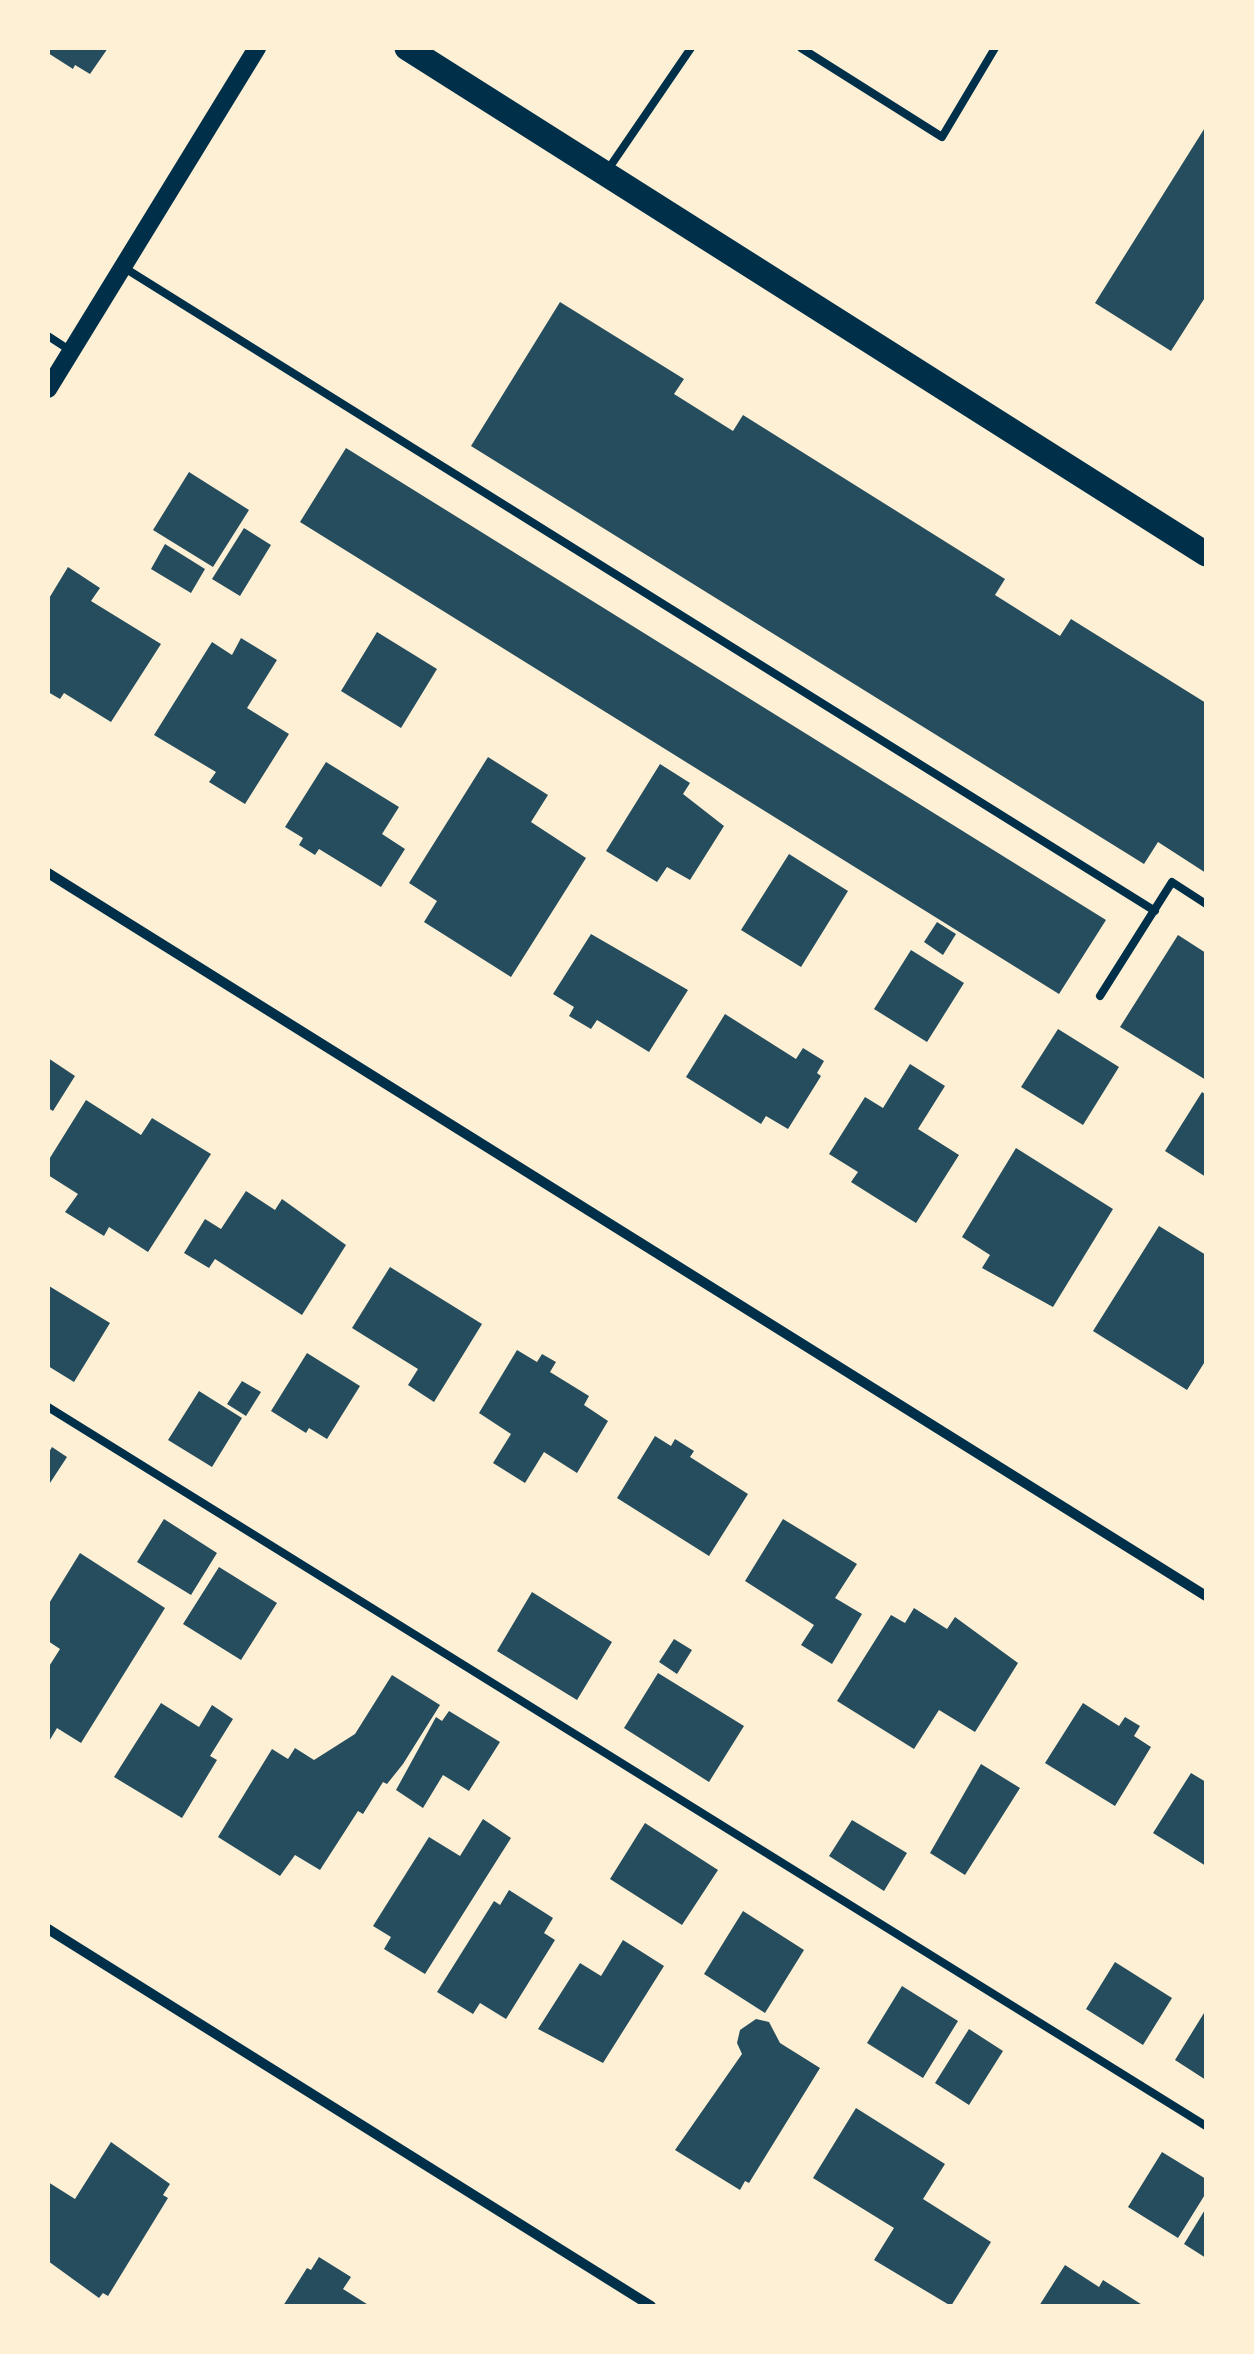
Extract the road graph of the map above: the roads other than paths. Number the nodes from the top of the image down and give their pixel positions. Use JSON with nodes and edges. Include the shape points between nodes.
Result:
{"nodes":[{"id":1,"x":257,"y":48,"type":"edge"},
{"id":2,"x":408,"y":48,"type":"edge"},
{"id":3,"x":691,"y":48,"type":"edge"},
{"id":4,"x":801,"y":48,"type":"edge"},
{"id":5,"x":995,"y":48,"type":"edge"},
{"id":6,"x":605,"y":173,"type":"junction"},
{"id":7,"x":122,"y":266,"type":"junction"},
{"id":8,"x":48,"y":336,"type":"edge"},
{"id":9,"x":71,"y":351,"type":"junction"},
{"id":10,"x":48,"y":389,"type":"edge"},
{"id":11,"x":1206,"y":554,"type":"edge"},
{"id":12,"x":48,"y":873,"type":"edge"},
{"id":13,"x":1206,"y":904,"type":"edge"},
{"id":14,"x":1154,"y":910,"type":"junction"},
{"id":15,"x":1100,"y":996,"type":"dead end"},
{"id":16,"x":48,"y":1407,"type":"edge"},
{"id":17,"x":1206,"y":1596,"type":"edge"},
{"id":18,"x":48,"y":1929,"type":"edge"},
{"id":19,"x":1206,"y":2126,"type":"edge"},
{"id":20,"x":651,"y":2306,"type":"edge"}],
"edges":[{"from":1,"to":7,"type":"street"},
{"from":2,"to":6,"type":"main road"},
{"from":3,"to":6,"type":"lane"},
{"from":4,"to":5,"type":"lane","via":[[942,137]]},
{"from":6,"to":11,"type":"main road"},
{"from":7,"to":9,"type":"street"},
{"from":7,"to":14,"type":"lane"},
{"from":8,"to":9,"type":"lane"},
{"from":9,"to":10,"type":"street"},
{"from":12,"to":17,"type":"street"},
{"from":13,"to":14,"type":"lane","via":[[1172,882]]},
{"from":14,"to":15,"type":"lane"},
{"from":16,"to":19,"type":"lane"},
{"from":18,"to":20,"type":"street"}]}
